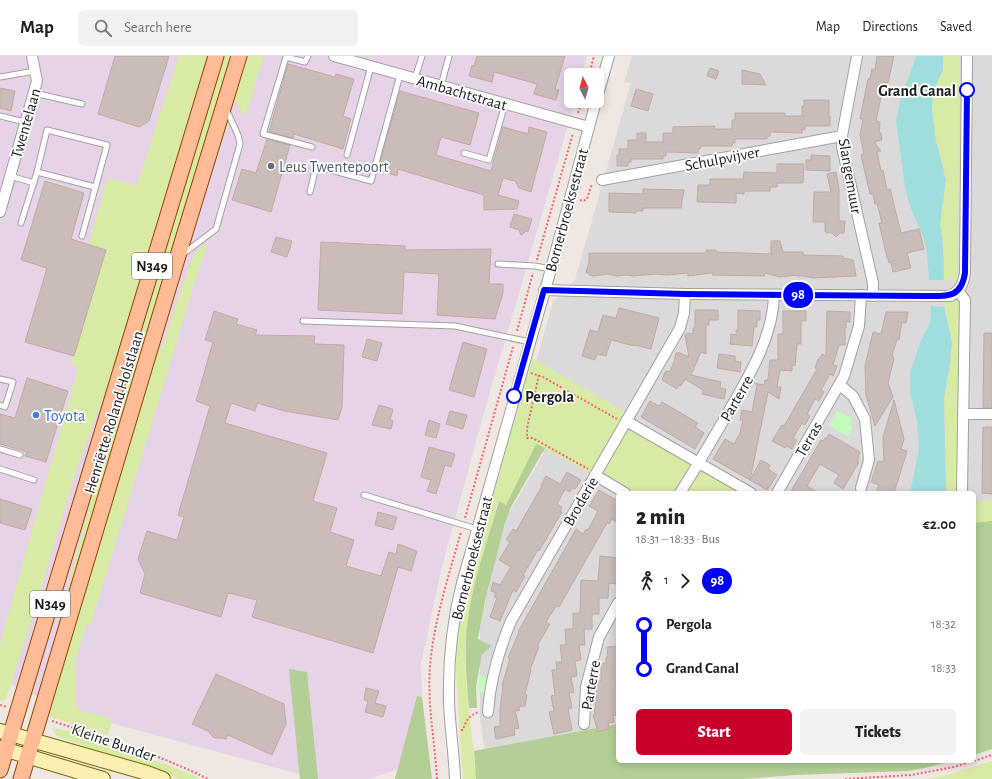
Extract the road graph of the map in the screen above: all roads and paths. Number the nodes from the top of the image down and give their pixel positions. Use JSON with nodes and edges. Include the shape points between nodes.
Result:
{"nodes":[{"id":1,"x":32,"y":56,"type":"edge"},
{"id":2,"x":216,"y":56,"type":"edge"},
{"id":3,"x":240,"y":56,"type":"edge"},
{"id":4,"x":308,"y":56,"type":"edge"},
{"id":5,"x":334,"y":56,"type":"edge"},
{"id":6,"x":422,"y":56,"type":"edge"},
{"id":7,"x":449,"y":56,"type":"edge"},
{"id":8,"x":594,"y":56,"type":"edge"},
{"id":9,"x":609,"y":56,"type":"edge"},
{"id":10,"x":857,"y":56,"type":"edge"},
{"id":11,"x":968,"y":56,"type":"edge"},
{"id":12,"x":371,"y":66,"type":"junction"},
{"id":13,"x":591,"y":68,"type":"edge"},
{"id":14,"x":35,"y":71,"type":"junction"},
{"id":15,"x":604,"y":74,"type":"edge"},
{"id":16,"x":400,"y":75,"type":"junction"},
{"id":17,"x":0,"y":77,"type":"edge"},
{"id":18,"x":415,"y":78,"type":"junction"},
{"id":19,"x":440,"y":86,"type":"junction"},
{"id":20,"x":34,"y":93,"type":"junction"},
{"id":21,"x":82,"y":104,"type":"dead end"},
{"id":22,"x":505,"y":104,"type":"junction"},
{"id":23,"x":224,"y":106,"type":"junction"},
{"id":24,"x":594,"y":108,"type":"edge"},
{"id":25,"x":0,"y":116,"type":"edge"},
{"id":26,"x":25,"y":122,"type":"junction"},
{"id":27,"x":589,"y":127,"type":"junction"},
{"id":28,"x":842,"y":136,"type":"junction"},
{"id":29,"x":312,"y":147,"type":"dead end"},
{"id":30,"x":464,"y":153,"type":"dead end"},
{"id":31,"x":347,"y":155,"type":"dead end"},
{"id":32,"x":37,"y":172,"type":"junction"},
{"id":33,"x":10,"y":176,"type":"junction"},
{"id":34,"x":602,"y":180,"type":"dead end"},
{"id":35,"x":34,"y":183,"type":"junction"},
{"id":36,"x":95,"y":187,"type":"junction"},
{"id":37,"x":310,"y":192,"type":"dead end"},
{"id":38,"x":0,"y":212,"type":"edge"},
{"id":39,"x":21,"y":223,"type":"dead end"},
{"id":40,"x":82,"y":236,"type":"dead end"},
{"id":41,"x":177,"y":259,"type":"junction"},
{"id":42,"x":498,"y":264,"type":"dead end"},
{"id":43,"x":551,"y":269,"type":"junction"},
{"id":44,"x":544,"y":290,"type":"junction"},
{"id":45,"x":958,"y":291,"type":"junction"},
{"id":46,"x":685,"y":294,"type":"junction"},
{"id":47,"x":774,"y":295,"type":"junction"},
{"id":48,"x":861,"y":296,"type":"junction"},
{"id":49,"x":873,"y":296,"type":"junction"},
{"id":50,"x":303,"y":320,"type":"dead end"},
{"id":51,"x":530,"y":342,"type":"junction"},
{"id":52,"x":522,"y":369,"type":"junction"},
{"id":53,"x":539,"y":375,"type":"junction"},
{"id":54,"x":0,"y":379,"type":"edge"},
{"id":55,"x":840,"y":385,"type":"junction"},
{"id":56,"x":0,"y":406,"type":"edge"},
{"id":57,"x":963,"y":414,"type":"junction"},
{"id":58,"x":992,"y":414,"type":"edge"},
{"id":59,"x":626,"y":422,"type":"junction"},
{"id":60,"x":0,"y":449,"type":"edge"},
{"id":61,"x":20,"y":455,"type":"dead end"},
{"id":62,"x":698,"y":463,"type":"junction"},
{"id":63,"x":0,"y":469,"type":"edge"},
{"id":64,"x":595,"y":474,"type":"junction"},
{"id":65,"x":34,"y":480,"type":"dead end"},
{"id":66,"x":861,"y":488,"type":"dead end"},
{"id":67,"x":962,"y":490,"type":"dead end"},
{"id":68,"x":622,"y":491,"type":"edge"},
{"id":69,"x":681,"y":491,"type":"edge"},
{"id":70,"x":747,"y":491,"type":"edge"},
{"id":71,"x":778,"y":491,"type":"edge"},
{"id":72,"x":364,"y":495,"type":"dead end"},
{"id":73,"x":477,"y":529,"type":"junction"},
{"id":74,"x":616,"y":607,"type":"edge"},
{"id":75,"x":488,"y":712,"type":"dead end"},
{"id":76,"x":39,"y":718,"type":"junction"},
{"id":77,"x":584,"y":724,"type":"dead end"},
{"id":78,"x":6,"y":732,"type":"edge"},
{"id":79,"x":32,"y":740,"type":"junction"},
{"id":80,"x":3,"y":749,"type":"edge"},
{"id":81,"x":992,"y":755,"type":"edge"},
{"id":82,"x":27,"y":756,"type":"junction"},
{"id":83,"x":976,"y":760,"type":"edge"},
{"id":84,"x":967,"y":763,"type":"edge"},
{"id":85,"x":0,"y":770,"type":"edge"},
{"id":86,"x":21,"y":779,"type":"edge"},
{"id":87,"x":103,"y":779,"type":"edge"},
{"id":88,"x":163,"y":779,"type":"edge"},
{"id":89,"x":208,"y":779,"type":"edge"},
{"id":90,"x":455,"y":779,"type":"edge"},
{"id":91,"x":845,"y":779,"type":"edge"}],
"edges":[{"from":1,"to":14,"type":"street","name":"Twentelaan"},
{"from":2,"to":78,"type":"main road","name":"Henriëtte Roland Holstlaan","number":"N349"},
{"from":3,"to":23,"type":"main road","name":"Henriëtte Roland Holstlaan","number":"N349"},
{"from":4,"to":29,"type":"lane","via":[[305,62],[286,57],[263,134]]},
{"from":5,"to":12,"type":"street","name":"Ambachtstraat"},
{"from":6,"to":18,"type":"lane"},
{"from":7,"to":19,"type":"lane"},
{"from":8,"to":13,"type":"path"},
{"from":9,"to":15,"type":"street"},
{"from":10,"to":28,"type":"street","name":"Slangemuur"},
{"from":11,"to":45,"type":"street","via":[[965,273],[963,284]]},
{"from":12,"to":16,"type":"street","name":"Ambachtstraat"},
{"from":12,"to":31,"type":"lane"},
{"from":14,"to":17,"type":"lane"},
{"from":14,"to":20,"type":"street","name":"Twentelaan","via":[[37,81]]},
{"from":16,"to":18,"type":"street","name":"Ambachtstraat"},
{"from":16,"to":37,"type":"lane","via":[[371,180],[316,166]]},
{"from":18,"to":19,"type":"street","name":"Ambachtstraat"},
{"from":19,"to":22,"type":"street","name":"Ambachtstraat"},
{"from":20,"to":21,"type":"lane"},
{"from":20,"to":26,"type":"street","name":"Twentelaan"},
{"from":22,"to":27,"type":"street","name":"Ambachtstraat"},
{"from":22,"to":30,"type":"lane","via":[[489,160]]},
{"from":23,"to":41,"type":"main road","name":"Henriëtte Roland Holstlaan","number":"N349"},
{"from":23,"to":41,"type":"lane","via":[[240,144],[216,229]]},
{"from":24,"to":27,"type":"street","name":"Bornerbroeksestraat"},
{"from":25,"to":26,"type":"lane"},
{"from":26,"to":33,"type":"street","name":"Twentelaan"},
{"from":27,"to":43,"type":"street","name":"Bornerbroeksestraat"},
{"from":28,"to":34,"type":"street","name":"Schulpvijver"},
{"from":28,"to":49,"type":"street","name":"Slangemuur","via":[[842,147],[873,283]]},
{"from":32,"to":35,"type":"lane"},
{"from":32,"to":36,"type":"lane"},
{"from":32,"to":36,"type":"lane","via":[[47,130],[107,145]]},
{"from":33,"to":35,"type":"lane"},
{"from":33,"to":38,"type":"street","name":"Twentelaan"},
{"from":35,"to":39,"type":"lane"},
{"from":36,"to":40,"type":"lane"},
{"from":41,"to":76,"type":"main road","name":"Henriëtte Roland Holstlaan","number":"N349"},
{"from":42,"to":43,"type":"lane"},
{"from":43,"to":44,"type":"street","name":"Bornerbroeksestraat"},
{"from":44,"to":46,"type":"street"},
{"from":44,"to":51,"type":"street","name":"Bornerbroeksestraat"},
{"from":45,"to":49,"type":"street","via":[[951,296]]},
{"from":45,"to":57,"type":"street","via":[[965,300]]},
{"from":46,"to":47,"type":"street"},
{"from":46,"to":59,"type":"street","name":"Broderie","via":[[680,328]]},
{"from":47,"to":48,"type":"street"},
{"from":47,"to":62,"type":"street","name":"Parterre","via":[[770,327],[752,371]]},
{"from":48,"to":49,"type":"street"},
{"from":48,"to":55,"type":"street","name":"Terras","via":[[859,326]]},
{"from":50,"to":51,"type":"lane","via":[[455,326]]},
{"from":51,"to":52,"type":"street","name":"Bornerbroeksestraat"},
{"from":52,"to":53,"type":"path"},
{"from":52,"to":73,"type":"street","name":"Bornerbroeksestraat"},
{"from":53,"to":59,"type":"path"},
{"from":53,"to":64,"type":"path","via":[[527,438],[538,441]]},
{"from":54,"to":56,"type":"lane","via":[[13,382],[6,407]]},
{"from":55,"to":66,"type":"street","via":[[853,396],[866,419],[869,460]]},
{"from":55,"to":71,"type":"street","name":"Terras"},
{"from":57,"to":58,"type":"street"},
{"from":57,"to":67,"type":"street"},
{"from":59,"to":62,"type":"street"},
{"from":59,"to":64,"type":"street","name":"Broderie"},
{"from":60,"to":61,"type":"lane"},
{"from":62,"to":69,"type":"street","name":"Parterre"},
{"from":62,"to":70,"type":"street"},
{"from":63,"to":65,"type":"lane"},
{"from":64,"to":68,"type":"street"},
{"from":64,"to":75,"type":"street","name":"Broderie","via":[[511,621],[500,646],[490,689]]},
{"from":72,"to":73,"type":"lane"},
{"from":73,"to":90,"type":"street","name":"Bornerbroeksestraat","via":[[456,607],[449,664],[449,703]]},
{"from":74,"to":77,"type":"street","name":"Parterre","via":[[599,637],[586,687]]},
{"from":76,"to":79,"type":"main road","name":"Henriëtte Roland Holstlaan","number":"N349"},
{"from":76,"to":89,"type":"path","name":"Kleine Bunder","via":[[148,753]]},
{"from":78,"to":79,"type":"main road","name":"Kleine Bunder"},
{"from":78,"to":80,"type":"main road","name":"Henriëtte Roland Holstlaan","number":"N349"},
{"from":79,"to":82,"type":"main road","name":"Henriëtte Roland Holstlaan","number":"N349"},
{"from":79,"to":88,"type":"main road","name":"Kleine Bunder"},
{"from":80,"to":82,"type":"main road"},
{"from":80,"to":85,"type":"main road","name":"Henriëtte Roland Holstlaan","number":"N349"},
{"from":81,"to":83,"type":"path"},
{"from":82,"to":86,"type":"main road","name":"Henriëtte Roland Holstlaan","number":"N349"},
{"from":82,"to":87,"type":"main road"},
{"from":84,"to":91,"type":"path","via":[[911,775]]}]}
